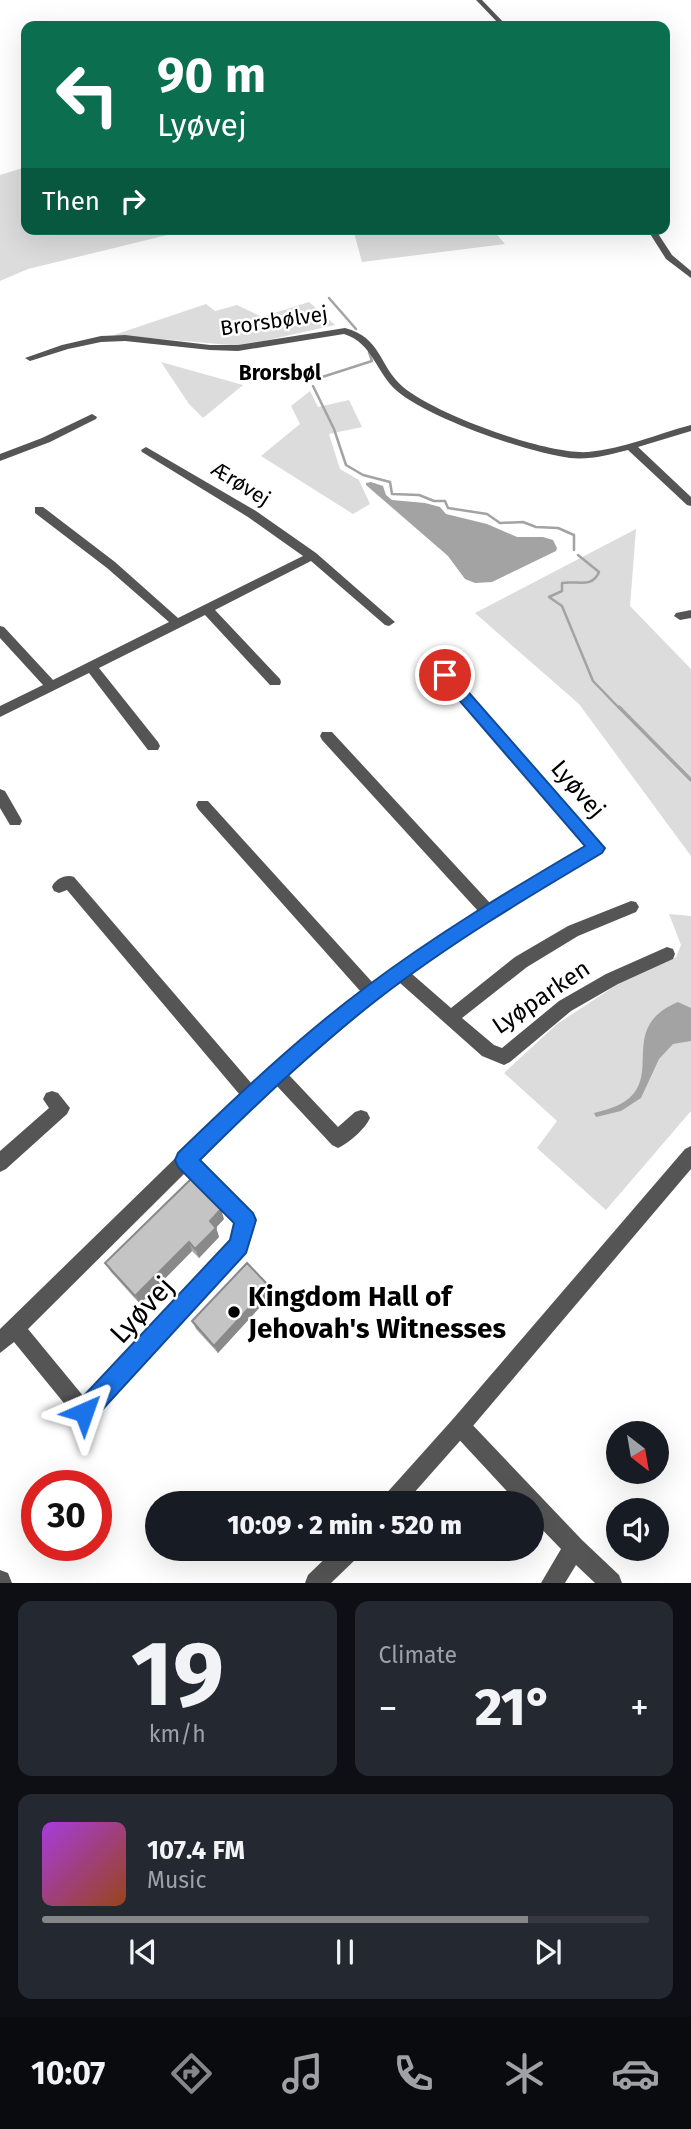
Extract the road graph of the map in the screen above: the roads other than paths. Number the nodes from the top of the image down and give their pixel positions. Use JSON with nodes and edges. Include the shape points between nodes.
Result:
{"nodes":[{"id":1,"x":479,"y":0,"type":"edge"},
{"id":2,"x":499,"y":21,"type":"edge"},
{"id":3,"x":655,"y":235,"type":"edge"},
{"id":4,"x":691,"y":275,"type":"edge"},
{"id":5,"x":30,"y":358,"type":"dead end"},
{"id":6,"x":92,"y":417,"type":"dead end"},
{"id":7,"x":691,"y":428,"type":"edge"},
{"id":8,"x":630,"y":446,"type":"junction"},
{"id":9,"x":146,"y":450,"type":"dead end"},
{"id":10,"x":0,"y":458,"type":"edge"},
{"id":11,"x":691,"y":503,"type":"edge"},
{"id":12,"x":39,"y":510,"type":"dead end"},
{"id":13,"x":312,"y":556,"type":"junction"},
{"id":14,"x":207,"y":609,"type":"junction"},
{"id":15,"x":389,"y":622,"type":"dead end"},
{"id":16,"x":178,"y":624,"type":"junction"},
{"id":17,"x":0,"y":630,"type":"edge"},
{"id":18,"x":91,"y":667,"type":"junction"},
{"id":19,"x":437,"y":679,"type":"dead end"},
{"id":20,"x":275,"y":682,"type":"dead end"},
{"id":21,"x":52,"y":687,"type":"junction"},
{"id":22,"x":0,"y":712,"type":"edge"},
{"id":23,"x":327,"y":736,"type":"dead end"},
{"id":24,"x":153,"y":746,"type":"dead end"},
{"id":25,"x":0,"y":795,"type":"edge"},
{"id":26,"x":203,"y":805,"type":"dead end"},
{"id":27,"x":15,"y":821,"type":"dead end"},
{"id":28,"x":60,"y":887,"type":"dead end"},
{"id":29,"x":631,"y":907,"type":"dead end"},
{"id":30,"x":488,"y":912,"type":"junction"},
{"id":31,"x":667,"y":954,"type":"dead end"},
{"id":32,"x":400,"y":973,"type":"junction"},
{"id":33,"x":372,"y":993,"type":"junction"},
{"id":34,"x":451,"y":1017,"type":"junction"},
{"id":35,"x":277,"y":1074,"type":"junction"},
{"id":36,"x":251,"y":1096,"type":"junction"},
{"id":37,"x":52,"y":1099,"type":"dead end"},
{"id":38,"x":361,"y":1118,"type":"dead end"},
{"id":39,"x":691,"y":1155,"type":"edge"},
{"id":40,"x":186,"y":1160,"type":"junction"},
{"id":41,"x":0,"y":1163,"type":"edge"},
{"id":42,"x":15,"y":1328,"type":"junction"},
{"id":43,"x":0,"y":1343,"type":"edge"},
{"id":44,"x":460,"y":1426,"type":"junction"},
{"id":45,"x":402,"y":1491,"type":"edge"},
{"id":46,"x":574,"y":1548,"type":"junction"},
{"id":47,"x":338,"y":1561,"type":"edge"},
{"id":48,"x":316,"y":1583,"type":"edge"},
{"id":49,"x":552,"y":1583,"type":"edge"},
{"id":50,"x":611,"y":1583,"type":"edge"}],
"edges":[{"from":1,"to":2,"type":"street"},
{"from":3,"to":4,"type":"street","via":[[669,257]]},
{"from":5,"to":8,"type":"street","name":"Brorsbølvej","via":[[99,339],[215,349],[345,331],[367,339],[379,363],[401,389],[452,416],[571,456]]},
{"from":6,"to":10,"type":"street"},
{"from":7,"to":8,"type":"street","name":"Brorsbølvej"},
{"from":8,"to":11,"type":"street"},
{"from":9,"to":13,"type":"street","name":"Ærøvej"},
{"from":12,"to":16,"type":"street"},
{"from":13,"to":14,"type":"street"},
{"from":13,"to":15,"type":"street","name":"Ærøvej"},
{"from":14,"to":16,"type":"street"},
{"from":14,"to":20,"type":"street"},
{"from":16,"to":18,"type":"street"},
{"from":17,"to":21,"type":"street"},
{"from":18,"to":21,"type":"street"},
{"from":18,"to":24,"type":"street"},
{"from":19,"to":30,"type":"street","name":"Lyøvej","via":[[445,675],[597,848]]},
{"from":21,"to":22,"type":"street"},
{"from":23,"to":30,"type":"street"},
{"from":25,"to":27,"type":"street"},
{"from":26,"to":33,"type":"street"},
{"from":28,"to":36,"type":"street","via":[[69,881]]},
{"from":29,"to":34,"type":"street","name":"Lyøparken","via":[[573,931],[521,962]]},
{"from":30,"to":32,"type":"street","name":"Lyøvej"},
{"from":31,"to":34,"type":"street","name":"Lyøparken","via":[[565,1006],[504,1057],[488,1051]]},
{"from":32,"to":33,"type":"street","name":"Lyøvej"},
{"from":32,"to":34,"type":"street","name":"Lyøparken"},
{"from":33,"to":35,"type":"street","name":"Lyøvej"},
{"from":35,"to":36,"type":"street","name":"Lyøvej"},
{"from":35,"to":38,"type":"street","via":[[338,1139]]},
{"from":36,"to":40,"type":"street","name":"Lyøvej"},
{"from":37,"to":41,"type":"street","via":[[61,1108]]},
{"from":39,"to":44,"type":"street"},
{"from":40,"to":42,"type":"street","name":"Lyøvej"},
{"from":40,"to":42,"type":"street","name":"Lyøvej","via":[[245,1220],[239,1245],[84,1412]]},
{"from":42,"to":43,"type":"street","name":"Lyøvej"},
{"from":44,"to":45,"type":"street"},
{"from":44,"to":46,"type":"street"},
{"from":46,"to":49,"type":"street"},
{"from":46,"to":50,"type":"street"},
{"from":47,"to":48,"type":"street"}]}
